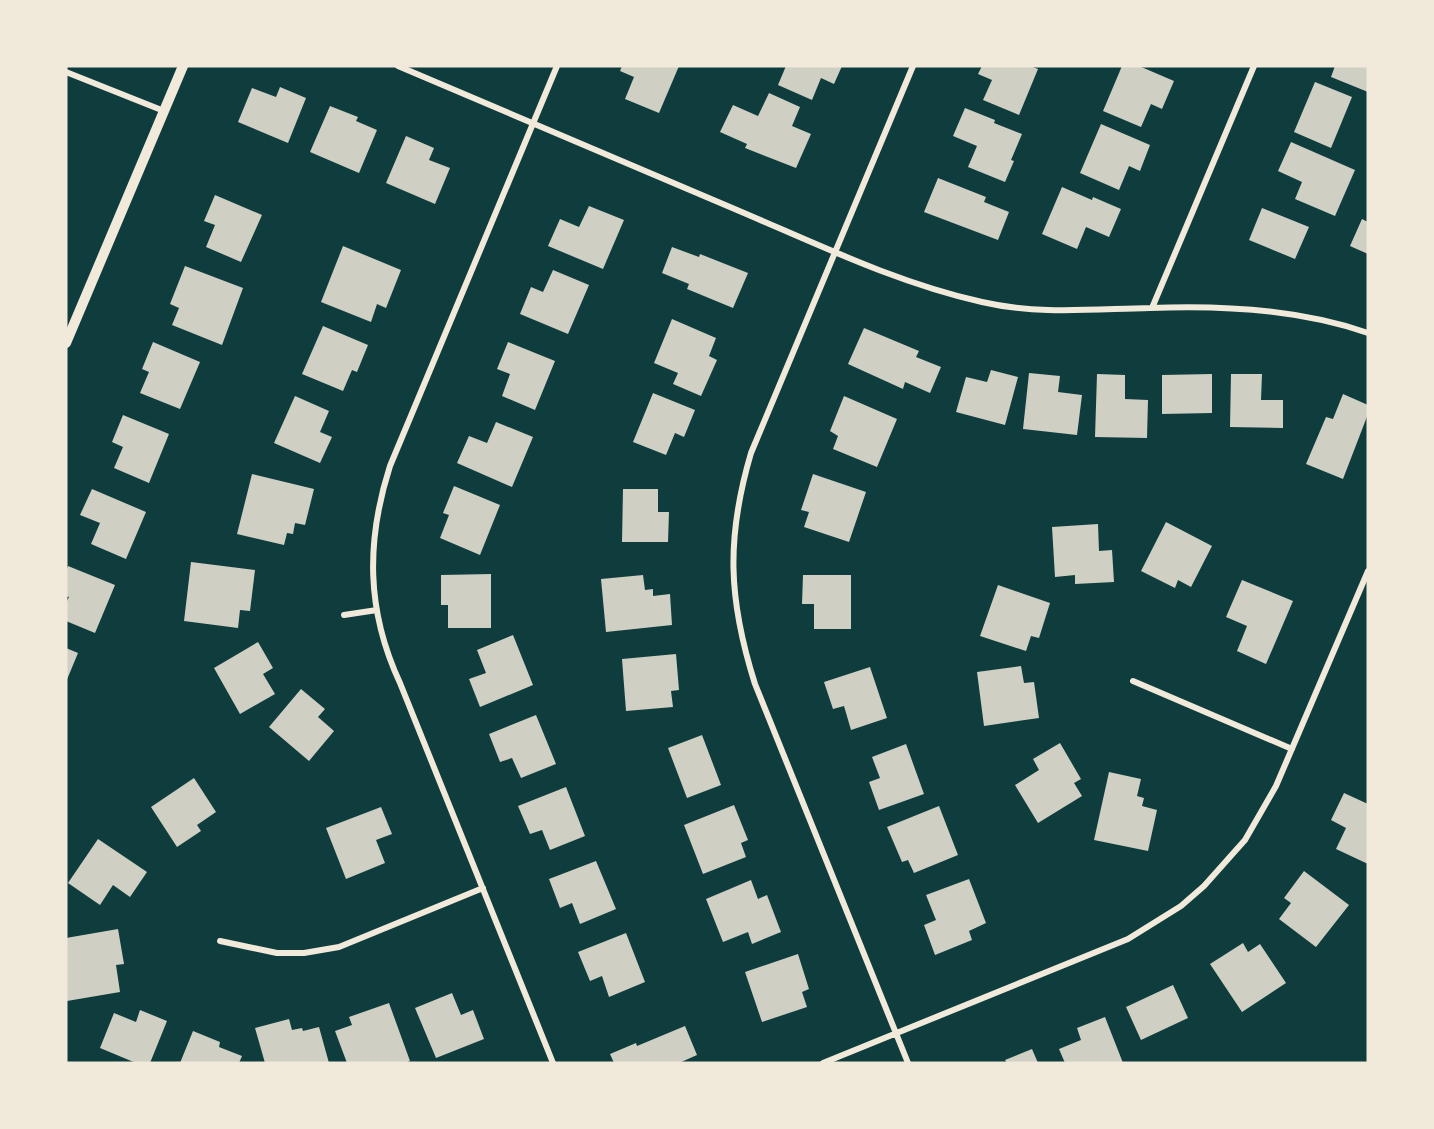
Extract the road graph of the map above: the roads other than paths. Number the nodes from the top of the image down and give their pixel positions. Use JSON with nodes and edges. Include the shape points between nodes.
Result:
{"nodes":[{"id":1,"x":183,"y":66,"type":"edge"},
{"id":2,"x":398,"y":66,"type":"edge"},
{"id":3,"x":557,"y":66,"type":"edge"},
{"id":4,"x":913,"y":66,"type":"edge"},
{"id":5,"x":1254,"y":66,"type":"edge"},
{"id":6,"x":66,"y":72,"type":"edge"},
{"id":7,"x":164,"y":111,"type":"junction"},
{"id":8,"x":533,"y":123,"type":"junction"},
{"id":9,"x":834,"y":252,"type":"junction"},
{"id":10,"x":1152,"y":308,"type":"junction"},
{"id":11,"x":1368,"y":333,"type":"edge"},
{"id":12,"x":66,"y":343,"type":"edge"},
{"id":13,"x":1368,"y":570,"type":"edge"},
{"id":14,"x":377,"y":610,"type":"junction"},
{"id":15,"x":344,"y":615,"type":"dead end"},
{"id":16,"x":1133,"y":681,"type":"dead end"},
{"id":17,"x":1292,"y":749,"type":"junction"},
{"id":18,"x":483,"y":888,"type":"junction"},
{"id":19,"x":220,"y":941,"type":"dead end"},
{"id":20,"x":896,"y":1033,"type":"junction"},
{"id":21,"x":554,"y":1063,"type":"edge"},
{"id":22,"x":823,"y":1063,"type":"edge"},
{"id":23,"x":908,"y":1063,"type":"edge"}],
"edges":[{"from":1,"to":7,"type":"street"},
{"from":2,"to":8,"type":"street"},
{"from":3,"to":8,"type":"street"},
{"from":4,"to":9,"type":"street"},
{"from":5,"to":10,"type":"street"},
{"from":6,"to":7,"type":"street"},
{"from":7,"to":12,"type":"street"},
{"from":8,"to":9,"type":"street"},
{"from":8,"to":14,"type":"street","via":[[380,496],[372,560]]},
{"from":9,"to":10,"type":"street","via":[[923,286],[983,303],[1053,311]]},
{"from":9,"to":20,"type":"street","via":[[751,453],[736,518],[732,583],[744,650],[755,684]]},
{"from":10,"to":11,"type":"street","via":[[1289,314]]},
{"from":13,"to":17,"type":"street"},
{"from":14,"to":15,"type":"street"},
{"from":14,"to":18,"type":"street","via":[[388,656]]},
{"from":16,"to":17,"type":"street"},
{"from":17,"to":20,"type":"street","via":[[1262,814],[1245,840],[1212,879],[1181,906],[1128,939]]},
{"from":18,"to":19,"type":"street","via":[[339,947],[304,953],[277,952]]},
{"from":18,"to":21,"type":"street"},
{"from":20,"to":22,"type":"street"},
{"from":20,"to":23,"type":"street"}]}
